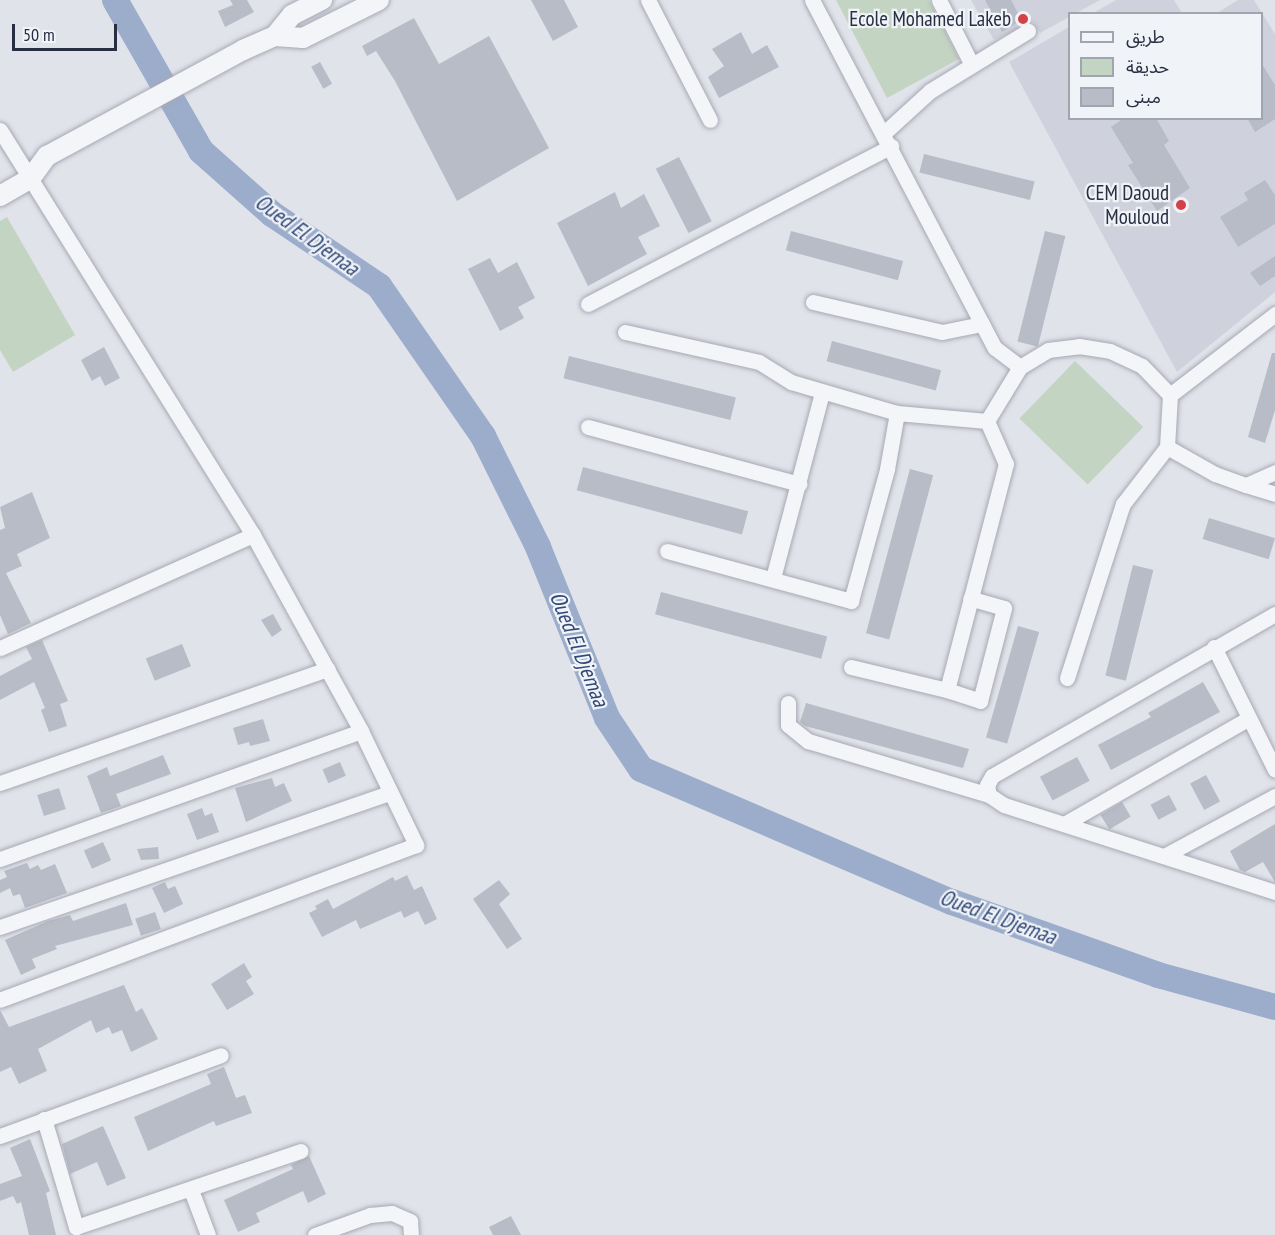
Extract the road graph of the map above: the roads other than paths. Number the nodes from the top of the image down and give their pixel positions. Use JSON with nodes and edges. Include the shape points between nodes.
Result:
{"nodes":[{"id":1,"x":322,"y":0,"type":"edge"},
{"id":2,"x":379,"y":0,"type":"edge"},
{"id":3,"x":648,"y":0,"type":"edge"},
{"id":4,"x":812,"y":0,"type":"edge"},
{"id":5,"x":939,"y":0,"type":"edge"},
{"id":6,"x":1028,"y":31,"type":"dead end"},
{"id":7,"x":275,"y":36,"type":"junction"},
{"id":8,"x":971,"y":63,"type":"junction"},
{"id":9,"x":710,"y":120,"type":"dead end"},
{"id":10,"x":0,"y":130,"type":"edge"},
{"id":11,"x":887,"y":139,"type":"junction"},
{"id":12,"x":30,"y":179,"type":"junction"},
{"id":13,"x":0,"y":196,"type":"edge"},
{"id":14,"x":813,"y":302,"type":"dead end"},
{"id":15,"x":588,"y":304,"type":"dead end"},
{"id":16,"x":1275,"y":314,"type":"edge"},
{"id":17,"x":982,"y":324,"type":"junction"},
{"id":18,"x":625,"y":332,"type":"dead end"},
{"id":19,"x":1020,"y":367,"type":"junction"},
{"id":20,"x":822,"y":392,"type":"junction"},
{"id":21,"x":1170,"y":395,"type":"junction"},
{"id":22,"x":897,"y":413,"type":"junction"},
{"id":23,"x":987,"y":421,"type":"junction"},
{"id":24,"x":588,"y":427,"type":"dead end"},
{"id":25,"x":1167,"y":447,"type":"junction"},
{"id":26,"x":1275,"y":472,"type":"edge"},
{"id":27,"x":799,"y":484,"type":"junction"},
{"id":28,"x":1246,"y":485,"type":"junction"},
{"id":29,"x":1275,"y":494,"type":"edge"},
{"id":30,"x":253,"y":535,"type":"junction"},
{"id":31,"x":667,"y":551,"type":"dead end"},
{"id":32,"x":773,"y":579,"type":"junction"},
{"id":33,"x":970,"y":598,"type":"junction"},
{"id":34,"x":1275,"y":614,"type":"edge"},
{"id":35,"x":1214,"y":647,"type":"junction"},
{"id":36,"x":0,"y":648,"type":"edge"},
{"id":37,"x":851,"y":667,"type":"dead end"},
{"id":38,"x":328,"y":669,"type":"junction"},
{"id":39,"x":1067,"y":678,"type":"dead end"},
{"id":40,"x":947,"y":690,"type":"junction"},
{"id":41,"x":788,"y":703,"type":"dead end"},
{"id":42,"x":1249,"y":718,"type":"junction"},
{"id":43,"x":361,"y":731,"type":"junction"},
{"id":44,"x":1275,"y":770,"type":"edge"},
{"id":45,"x":0,"y":783,"type":"edge"},
{"id":46,"x":390,"y":793,"type":"junction"},
{"id":47,"x":989,"y":795,"type":"junction"},
{"id":48,"x":1275,"y":796,"type":"edge"},
{"id":49,"x":1064,"y":824,"type":"junction"},
{"id":50,"x":1164,"y":856,"type":"junction"},
{"id":51,"x":0,"y":859,"type":"edge"},
{"id":52,"x":1275,"y":892,"type":"edge"},
{"id":53,"x":0,"y":927,"type":"edge"},
{"id":54,"x":0,"y":1000,"type":"edge"},
{"id":55,"x":221,"y":1055,"type":"dead end"},
{"id":56,"x":44,"y":1119,"type":"junction"},
{"id":57,"x":0,"y":1136,"type":"edge"},
{"id":58,"x":300,"y":1151,"type":"dead end"},
{"id":59,"x":191,"y":1190,"type":"junction"},
{"id":60,"x":73,"y":1231,"type":"edge"},
{"id":61,"x":208,"y":1235,"type":"edge"},
{"id":62,"x":315,"y":1235,"type":"edge"},
{"id":63,"x":411,"y":1235,"type":"edge"}],
"edges":[{"from":1,"to":7,"type":"street","via":[[292,15]]},
{"from":2,"to":7,"type":"street","via":[[303,38]]},
{"from":3,"to":9,"type":"street"},
{"from":4,"to":11,"type":"street"},
{"from":5,"to":8,"type":"street"},
{"from":6,"to":8,"type":"street"},
{"from":7,"to":12,"type":"street","via":[[47,156]]},
{"from":8,"to":11,"type":"street","via":[[930,91]]},
{"from":10,"to":12,"type":"street"},
{"from":11,"to":15,"type":"street"},
{"from":11,"to":17,"type":"street"},
{"from":12,"to":13,"type":"street"},
{"from":12,"to":30,"type":"street"},
{"from":14,"to":17,"type":"street","via":[[942,332]]},
{"from":16,"to":21,"type":"street"},
{"from":17,"to":19,"type":"street","via":[[995,348]]},
{"from":18,"to":20,"type":"street","via":[[759,362],[791,382]]},
{"from":19,"to":21,"type":"street","via":[[1048,350],[1079,346],[1110,351],[1142,366]]},
{"from":19,"to":23,"type":"street"},
{"from":20,"to":22,"type":"street"},
{"from":20,"to":27,"type":"street"},
{"from":21,"to":25,"type":"street"},
{"from":22,"to":23,"type":"street"},
{"from":22,"to":32,"type":"street","via":[[887,469],[851,601]]},
{"from":23,"to":33,"type":"street","via":[[1006,464]]},
{"from":24,"to":27,"type":"street"},
{"from":25,"to":28,"type":"street","via":[[1215,474]]},
{"from":25,"to":39,"type":"street","via":[[1123,504]]},
{"from":26,"to":28,"type":"street"},
{"from":27,"to":32,"type":"street"},
{"from":28,"to":29,"type":"street"},
{"from":30,"to":36,"type":"street"},
{"from":30,"to":38,"type":"street"},
{"from":31,"to":32,"type":"street"},
{"from":33,"to":40,"type":"street"},
{"from":33,"to":40,"type":"street","via":[[1004,608],[980,701]]},
{"from":34,"to":35,"type":"street"},
{"from":35,"to":42,"type":"street"},
{"from":35,"to":47,"type":"street","via":[[992,776],[987,785]]},
{"from":37,"to":40,"type":"street"},
{"from":38,"to":43,"type":"street"},
{"from":38,"to":45,"type":"street"},
{"from":41,"to":47,"type":"street","via":[[788,725],[808,741]]},
{"from":42,"to":44,"type":"street"},
{"from":42,"to":49,"type":"street"},
{"from":43,"to":46,"type":"street"},
{"from":43,"to":51,"type":"street"},
{"from":46,"to":53,"type":"street"},
{"from":46,"to":54,"type":"street","via":[[416,845]]},
{"from":47,"to":49,"type":"street","via":[[1004,805]]},
{"from":48,"to":50,"type":"street"},
{"from":49,"to":50,"type":"street"},
{"from":50,"to":52,"type":"street"},
{"from":55,"to":56,"type":"street"},
{"from":56,"to":57,"type":"street"},
{"from":56,"to":60,"type":"street"},
{"from":58,"to":59,"type":"street"},
{"from":59,"to":60,"type":"street"},
{"from":59,"to":61,"type":"street"},
{"from":62,"to":63,"type":"street","via":[[370,1215],[392,1213],[410,1221]]}]}
